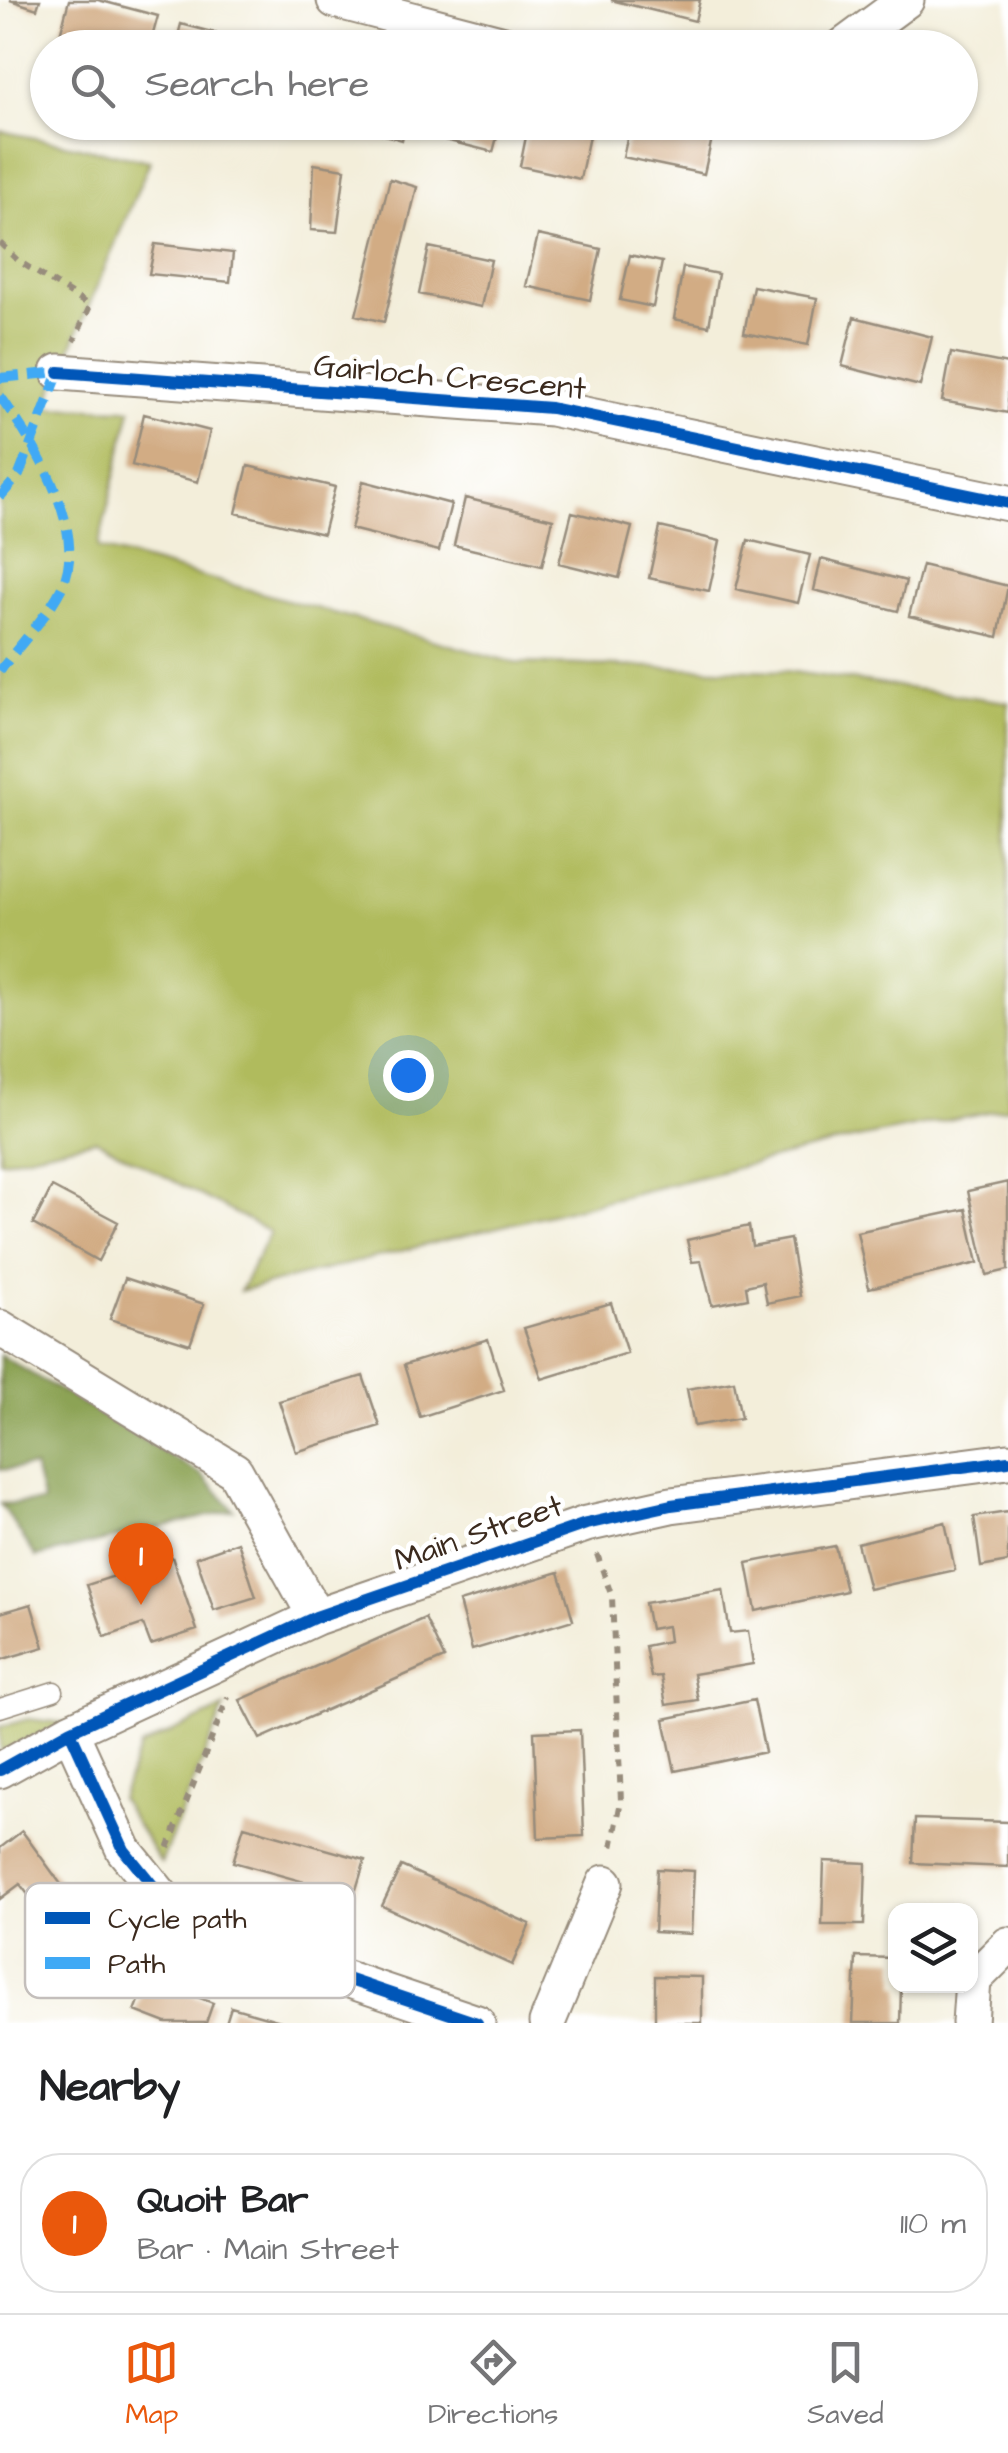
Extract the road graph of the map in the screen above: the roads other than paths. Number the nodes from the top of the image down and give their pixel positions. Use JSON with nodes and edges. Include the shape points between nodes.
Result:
{"nodes":[{"id":1,"x":334,"y":0,"type":"edge"},
{"id":2,"x":906,"y":0,"type":"edge"},
{"id":3,"x":450,"y":30,"type":"edge"},
{"id":4,"x":865,"y":30,"type":"edge"},
{"id":5,"x":59,"y":372,"type":"road end"},
{"id":6,"x":1008,"y":502,"type":"edge"},
{"id":7,"x":0,"y":1328,"type":"edge"},
{"id":8,"x":1008,"y":1461,"type":"edge"},
{"id":9,"x":316,"y":1617,"type":"junction"},
{"id":10,"x":54,"y":1691,"type":"dead end"},
{"id":11,"x":0,"y":1708,"type":"edge"},
{"id":12,"x":70,"y":1731,"type":"junction"},
{"id":13,"x":0,"y":1770,"type":"edge"},
{"id":14,"x":151,"y":1883,"type":"edge"},
{"id":15,"x":605,"y":1884,"type":"road end"},
{"id":16,"x":1008,"y":1945,"type":"edge"},
{"id":17,"x":355,"y":1982,"type":"edge"},
{"id":18,"x":476,"y":2023,"type":"edge"},
{"id":19,"x":547,"y":2023,"type":"edge"},
{"id":20,"x":970,"y":2023,"type":"edge"}],
"edges":[{"from":1,"to":3,"type":"street"},
{"from":2,"to":4,"type":"street"},
{"from":5,"to":6,"type":"street","name":"Gairloch Crescent","via":[[551,408]]},
{"from":7,"to":9,"type":"street","via":[[235,1470]]},
{"from":8,"to":9,"type":"street","name":"Main Street","via":[[671,1505],[586,1524]]},
{"from":9,"to":12,"type":"street","name":"Main Street"},
{"from":10,"to":11,"type":"lane"},
{"from":12,"to":13,"type":"street","name":"Main Street"},
{"from":12,"to":14,"type":"street","via":[[124,1850]]},
{"from":15,"to":19,"type":"street"},
{"from":16,"to":20,"type":"street","via":[[973,1980]]},
{"from":17,"to":18,"type":"street"}]}
